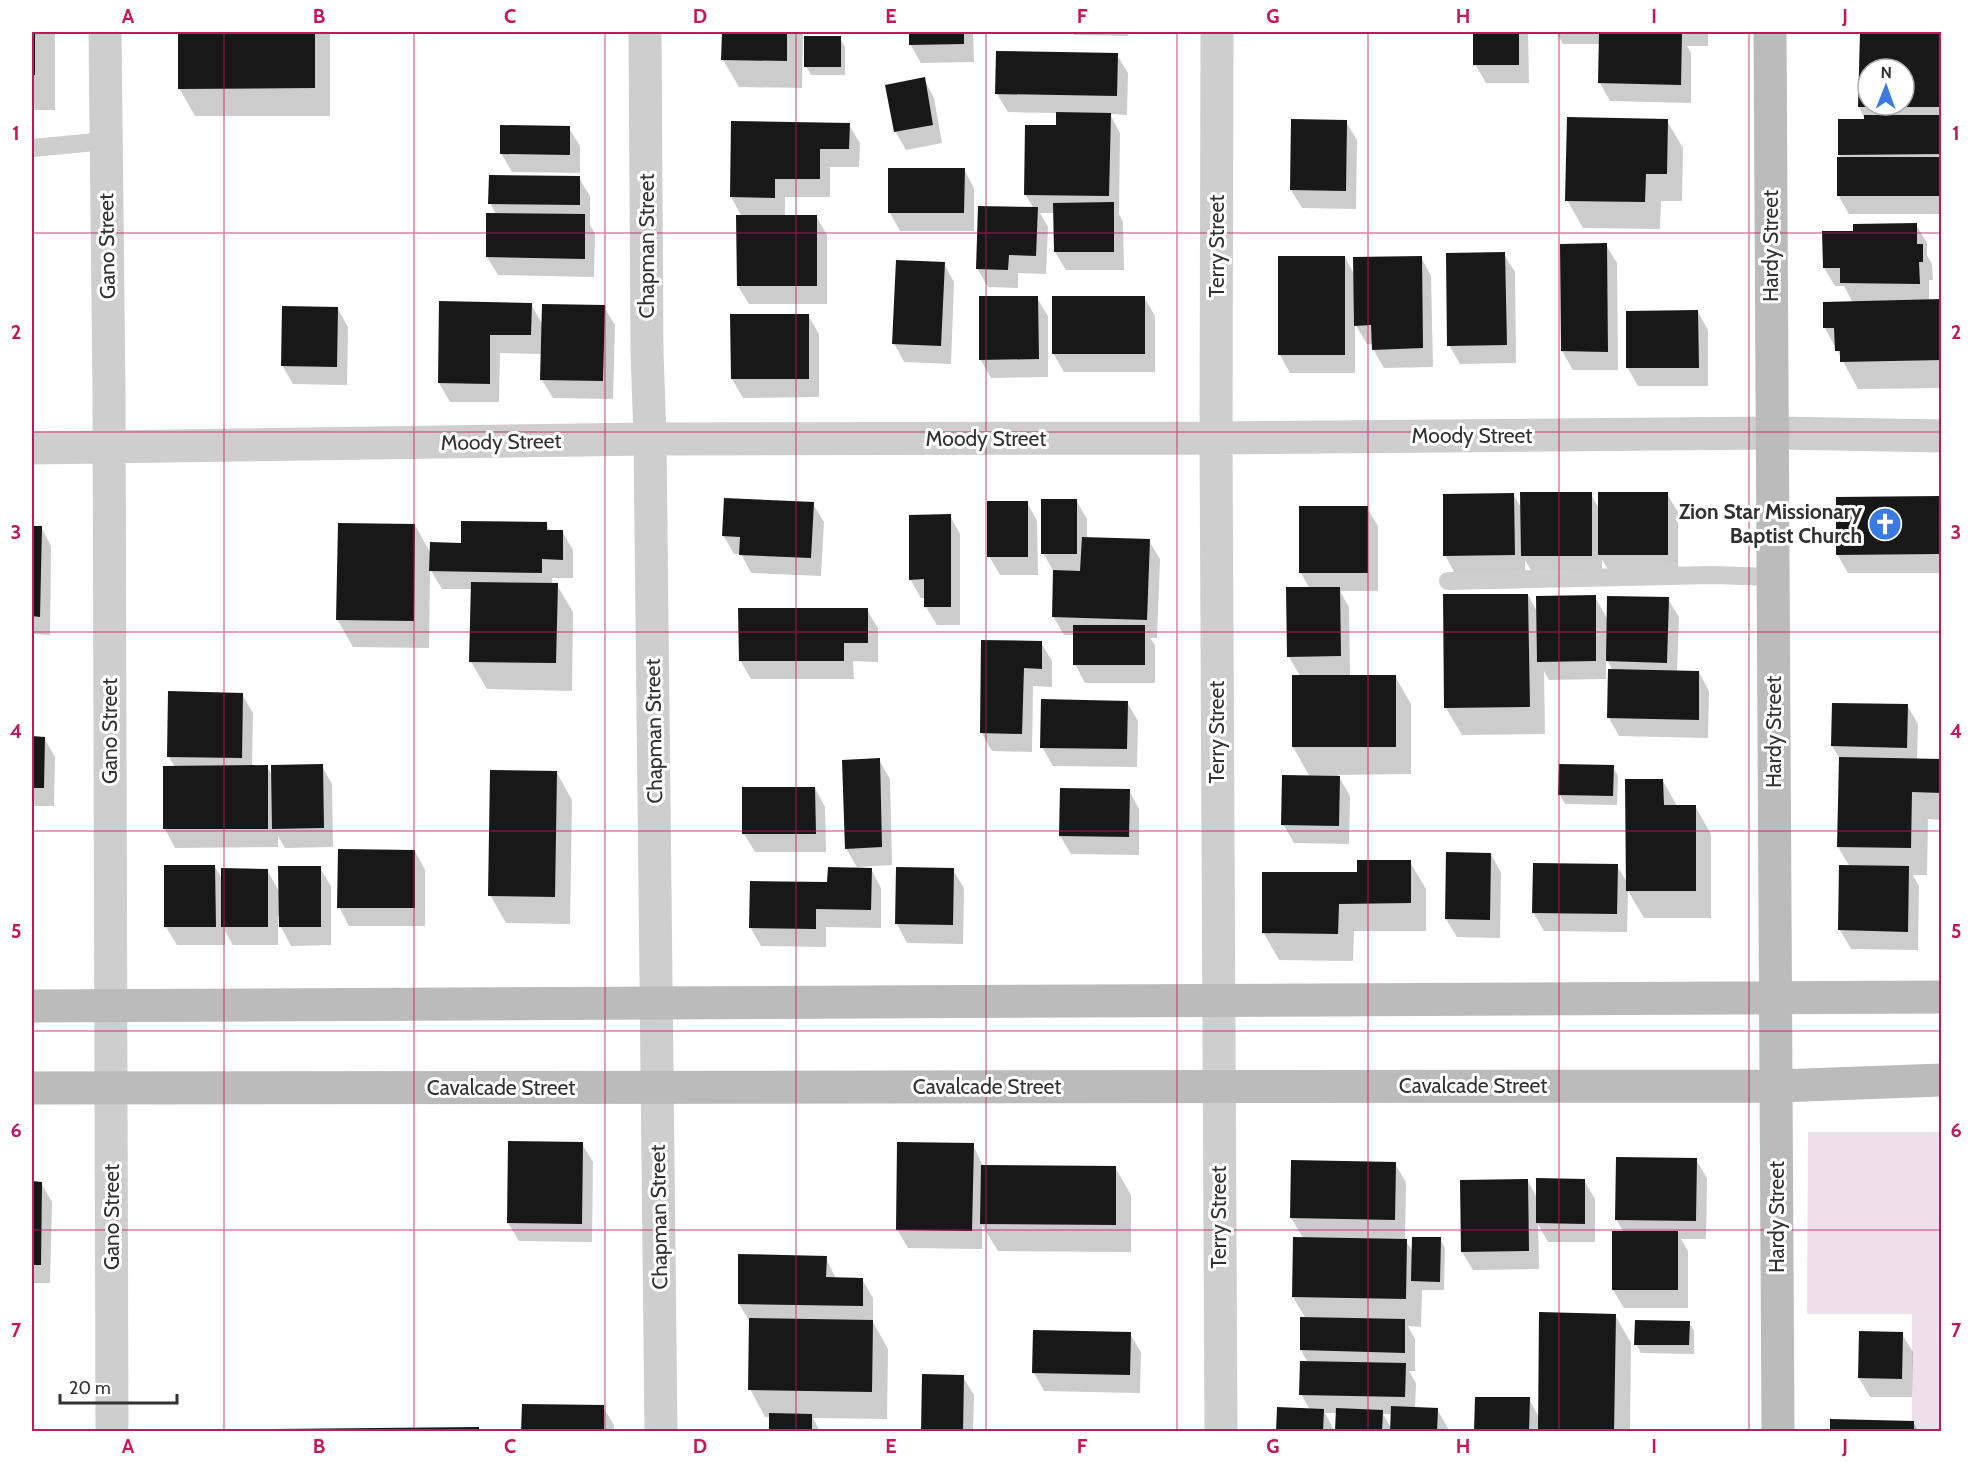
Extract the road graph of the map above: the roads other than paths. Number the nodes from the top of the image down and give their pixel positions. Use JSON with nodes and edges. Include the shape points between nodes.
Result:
{"nodes":[{"id":1,"x":105,"y":32,"type":"edge"},
{"id":2,"x":645,"y":32,"type":"edge"},
{"id":3,"x":1217,"y":32,"type":"edge"},
{"id":4,"x":1770,"y":32,"type":"edge"},
{"id":5,"x":106,"y":141,"type":"junction"},
{"id":6,"x":32,"y":148,"type":"edge"},
{"id":7,"x":1773,"y":434,"type":"junction"},
{"id":8,"x":1941,"y":436,"type":"edge"},
{"id":9,"x":1216,"y":438,"type":"junction"},
{"id":10,"x":650,"y":439,"type":"junction"},
{"id":11,"x":109,"y":447,"type":"junction"},
{"id":12,"x":32,"y":448,"type":"edge"},
{"id":13,"x":1773,"y":577,"type":"junction"},
{"id":14,"x":1448,"y":581,"type":"dead end"},
{"id":15,"x":1941,"y":997,"type":"edge"},
{"id":16,"x":1775,"y":999,"type":"junction"},
{"id":17,"x":1219,"y":1001,"type":"junction"},
{"id":18,"x":657,"y":1003,"type":"junction"},
{"id":19,"x":112,"y":1005,"type":"junction"},
{"id":20,"x":32,"y":1006,"type":"edge"},
{"id":21,"x":1941,"y":1080,"type":"edge"},
{"id":22,"x":1776,"y":1086,"type":"junction"},
{"id":23,"x":658,"y":1087,"type":"junction"},
{"id":24,"x":1219,"y":1087,"type":"junction"},
{"id":25,"x":32,"y":1088,"type":"edge"},
{"id":26,"x":111,"y":1088,"type":"junction"},
{"id":27,"x":112,"y":1431,"type":"edge"},
{"id":28,"x":661,"y":1431,"type":"edge"},
{"id":29,"x":1221,"y":1431,"type":"edge"},
{"id":30,"x":1778,"y":1431,"type":"edge"}],
"edges":[{"from":1,"to":5,"type":"street","name":"Gano Street"},
{"from":2,"to":10,"type":"street","name":"Chapman Street"},
{"from":3,"to":9,"type":"street","name":"Terry Street"},
{"from":4,"to":7,"type":"main road","name":"Hardy Street"},
{"from":5,"to":6,"type":"lane"},
{"from":5,"to":11,"type":"street","name":"Gano Street"},
{"from":7,"to":8,"type":"street","name":"Moody Street"},
{"from":7,"to":9,"type":"street","name":"Moody Street"},
{"from":7,"to":13,"type":"main road","name":"Hardy Street"},
{"from":9,"to":10,"type":"street","name":"Moody Street"},
{"from":9,"to":17,"type":"street","name":"Terry Street"},
{"from":10,"to":11,"type":"street","name":"Moody Street"},
{"from":10,"to":18,"type":"street","name":"Chapman Street"},
{"from":11,"to":12,"type":"street","name":"Moody Street"},
{"from":11,"to":19,"type":"street","name":"Gano Street"},
{"from":13,"to":14,"type":"lane"},
{"from":13,"to":16,"type":"main road","name":"Hardy Street"},
{"from":15,"to":16,"type":"main road"},
{"from":16,"to":17,"type":"main road"},
{"from":16,"to":22,"type":"main road","name":"Hardy Street"},
{"from":17,"to":18,"type":"main road"},
{"from":17,"to":24,"type":"street","name":"Terry Street"},
{"from":18,"to":19,"type":"main road"},
{"from":18,"to":23,"type":"street","name":"Chapman Street"},
{"from":19,"to":20,"type":"main road"},
{"from":19,"to":26,"type":"street","name":"Gano Street"},
{"from":21,"to":22,"type":"main road","name":"Cavalcade Street"},
{"from":22,"to":24,"type":"main road","name":"Cavalcade Street"},
{"from":22,"to":30,"type":"main road","name":"Hardy Street"},
{"from":23,"to":24,"type":"main road","name":"Cavalcade Street"},
{"from":23,"to":26,"type":"main road","name":"Cavalcade Street"},
{"from":23,"to":28,"type":"street","name":"Chapman Street"},
{"from":24,"to":29,"type":"street","name":"Terry Street"},
{"from":25,"to":26,"type":"main road","name":"Cavalcade Street"},
{"from":26,"to":27,"type":"street","name":"Gano Street"}]}
